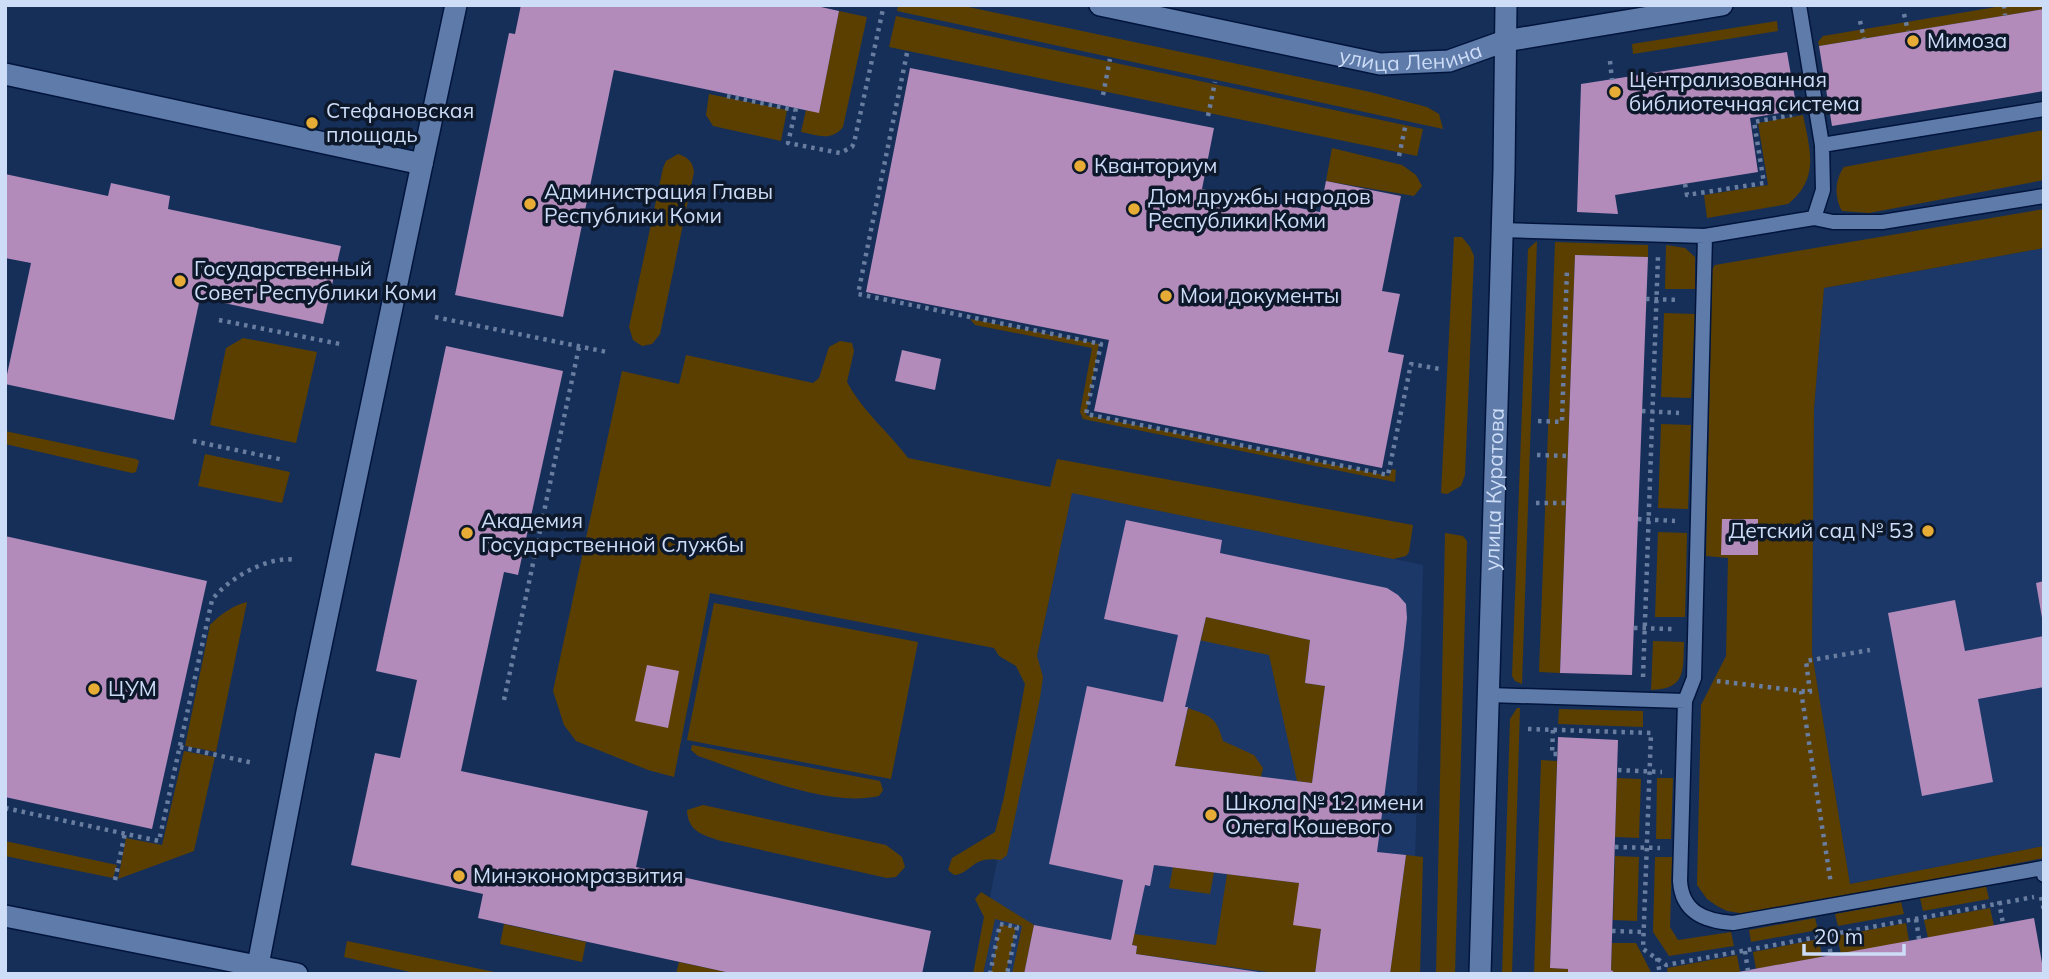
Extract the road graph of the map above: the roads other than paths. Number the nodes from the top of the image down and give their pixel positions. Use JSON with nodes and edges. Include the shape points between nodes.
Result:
{"nodes":[{"id":1,"x":456,"y":5,"type":"edge"},
{"id":2,"x":1100,"y":5,"type":"edge"},
{"id":3,"x":1506,"y":5,"type":"edge"},
{"id":4,"x":1723,"y":5,"type":"edge"},
{"id":5,"x":1799,"y":5,"type":"edge"},
{"id":6,"x":1505,"y":41,"type":"junction"},
{"id":7,"x":5,"y":74,"type":"edge"},
{"id":8,"x":2044,"y":109,"type":"edge"},
{"id":9,"x":1822,"y":145,"type":"junction"},
{"id":10,"x":422,"y":164,"type":"junction"},
{"id":11,"x":2044,"y":196,"type":"edge"},
{"id":12,"x":1814,"y":218,"type":"junction"},
{"id":13,"x":1502,"y":230,"type":"junction"},
{"id":14,"x":1705,"y":236,"type":"junction"},
{"id":15,"x":1489,"y":695,"type":"junction"},
{"id":16,"x":1685,"y":701,"type":"junction"},
{"id":17,"x":2044,"y":874,"type":"edge"},
{"id":18,"x":5,"y":916,"type":"edge"},
{"id":19,"x":258,"y":965,"type":"junction"},
{"id":20,"x":297,"y":974,"type":"edge"},
{"id":21,"x":1480,"y":974,"type":"edge"}],
"edges":[{"from":1,"to":10,"type":"street"},
{"from":2,"to":6,"type":"street","name":"улица Ленина","via":[[1380,64],[1449,61]]},
{"from":3,"to":6,"type":"street","name":"улица Куратова"},
{"from":4,"to":6,"type":"street","name":"улица Ленина"},
{"from":5,"to":9,"type":"lane"},
{"from":6,"to":13,"type":"street","name":"улица Куратова"},
{"from":7,"to":10,"type":"street"},
{"from":8,"to":9,"type":"lane"},
{"from":9,"to":12,"type":"lane","via":[[1823,190]]},
{"from":10,"to":19,"type":"street"},
{"from":11,"to":12,"type":"lane","via":[[1882,222]]},
{"from":12,"to":14,"type":"lane"},
{"from":13,"to":14,"type":"lane"},
{"from":13,"to":15,"type":"street","name":"улица Куратова"},
{"from":14,"to":16,"type":"lane","via":[[1694,678]]},
{"from":15,"to":16,"type":"lane"},
{"from":15,"to":21,"type":"street","name":"улица Куратова"},
{"from":16,"to":17,"type":"lane","via":[[1681,893],[1687,905],[1707,919],[1733,923],[2043,868]]},
{"from":18,"to":19,"type":"street"},
{"from":19,"to":20,"type":"street"}]}
